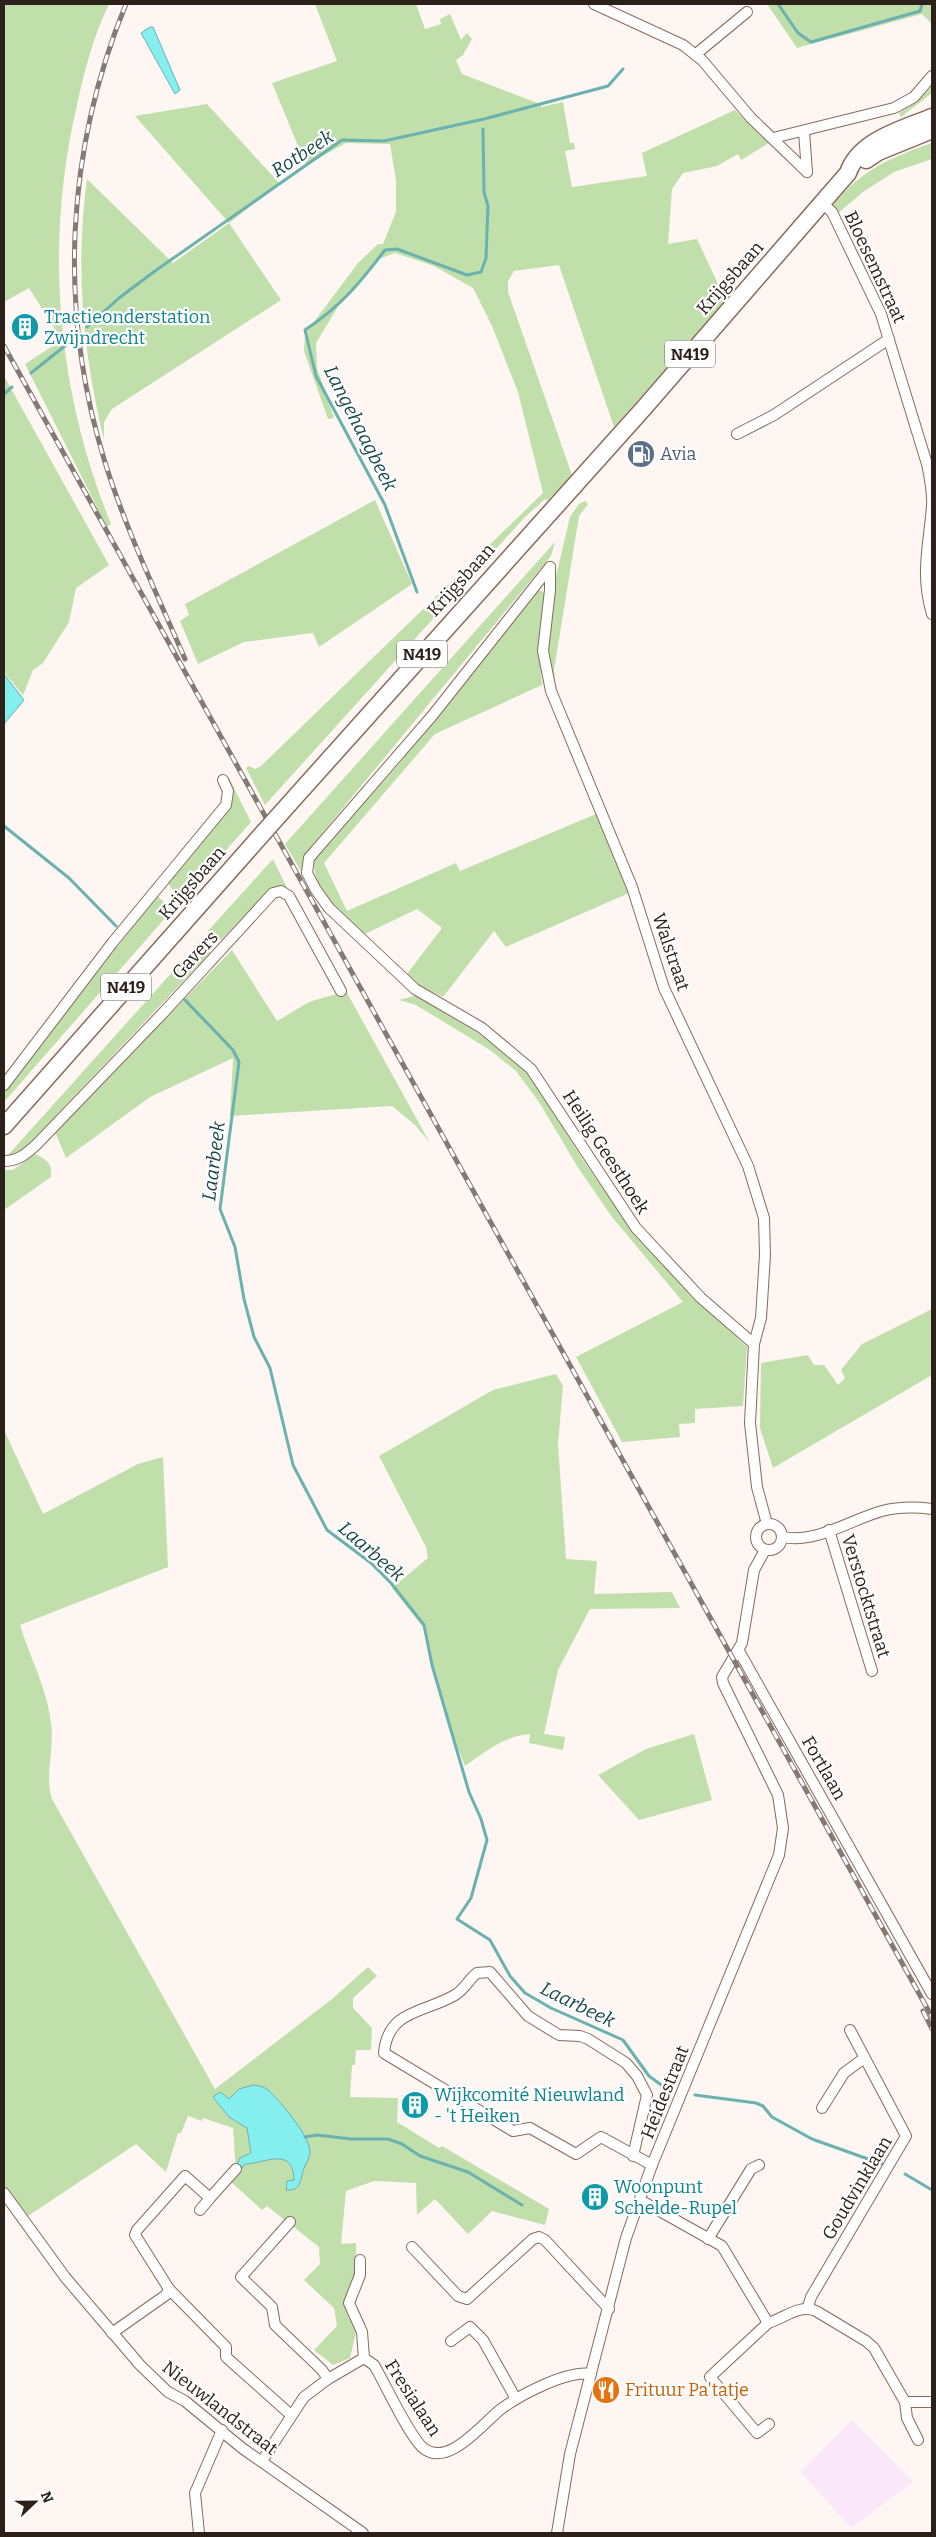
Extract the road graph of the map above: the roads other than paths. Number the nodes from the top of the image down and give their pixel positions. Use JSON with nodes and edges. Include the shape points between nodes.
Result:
{"nodes":[{"id":1,"x":594,"y":4,"type":"edge"},
{"id":2,"x":747,"y":12,"type":"dead end"},
{"id":3,"x":696,"y":54,"type":"junction"},
{"id":4,"x":932,"y":76,"type":"edge"},
{"id":5,"x":932,"y":117,"type":"edge"},
{"id":6,"x":932,"y":130,"type":"edge"},
{"id":7,"x":804,"y":132,"type":"junction"},
{"id":8,"x":773,"y":138,"type":"junction"},
{"id":9,"x":848,"y":173,"type":"junction"},
{"id":10,"x":822,"y":203,"type":"junction"},
{"id":11,"x":889,"y":339,"type":"junction"},
{"id":12,"x":737,"y":434,"type":"dead end"},
{"id":13,"x":930,"y":463,"type":"edge"},
{"id":14,"x":932,"y":614,"type":"edge"},
{"id":15,"x":223,"y":780,"type":"dead end"},
{"id":16,"x":309,"y":858,"type":"joint"},
{"id":17,"x":342,"y":991,"type":"dead end"},
{"id":18,"x":4,"y":1085,"type":"edge"},
{"id":19,"x":4,"y":1126,"type":"edge"},
{"id":20,"x":4,"y":1161,"type":"edge"},
{"id":21,"x":754,"y":1344,"type":"junction"},
{"id":22,"x":932,"y":1509,"type":"edge"},
{"id":23,"x":767,"y":1524,"type":"junction"},
{"id":24,"x":829,"y":1530,"type":"junction"},
{"id":25,"x":783,"y":1537,"type":"junction"},
{"id":26,"x":765,"y":1550,"type":"junction"},
{"id":27,"x":739,"y":1651,"type":"junction"},
{"id":28,"x":872,"y":1671,"type":"dead end"},
{"id":29,"x":932,"y":1994,"type":"edge"},
{"id":30,"x":850,"y":2030,"type":"dead end"},
{"id":31,"x":863,"y":2059,"type":"junction"},
{"id":32,"x":822,"y":2108,"type":"dead end"},
{"id":33,"x":633,"y":2156,"type":"junction"},
{"id":34,"x":652,"y":2165,"type":"junction"},
{"id":35,"x":759,"y":2165,"type":"dead end"},
{"id":36,"x":236,"y":2169,"type":"dead end"},
{"id":37,"x":4,"y":2193,"type":"edge"},
{"id":38,"x":210,"y":2198,"type":"junction"},
{"id":39,"x":640,"y":2200,"type":"junction"},
{"id":40,"x":200,"y":2210,"type":"dead end"},
{"id":41,"x":290,"y":2222,"type":"dead end"},
{"id":42,"x":708,"y":2239,"type":"junction"},
{"id":43,"x":412,"y":2247,"type":"dead end"},
{"id":44,"x":360,"y":2260,"type":"dead end"},
{"id":45,"x":169,"y":2289,"type":"junction"},
{"id":46,"x":808,"y":2307,"type":"junction"},
{"id":47,"x":609,"y":2310,"type":"junction"},
{"id":48,"x":768,"y":2323,"type":"junction"},
{"id":49,"x":112,"y":2333,"type":"junction"},
{"id":50,"x":450,"y":2341,"type":"dead end"},
{"id":51,"x":364,"y":2358,"type":"junction"},
{"id":52,"x":591,"y":2374,"type":"junction"},
{"id":53,"x":328,"y":2379,"type":"junction"},
{"id":54,"x":516,"y":2400,"type":"junction"},
{"id":55,"x":905,"y":2402,"type":"junction"},
{"id":56,"x":932,"y":2402,"type":"edge"},
{"id":57,"x":291,"y":2415,"type":"junction"},
{"id":58,"x":769,"y":2424,"type":"dead end"},
{"id":59,"x":222,"y":2430,"type":"junction"},
{"id":60,"x":918,"y":2440,"type":"dead end"},
{"id":61,"x":262,"y":2461,"type":"junction"},
{"id":62,"x":199,"y":2533,"type":"edge"},
{"id":63,"x":363,"y":2533,"type":"edge"},
{"id":64,"x":557,"y":2533,"type":"edge"}],
"edges":[{"from":1,"to":3,"type":"street","via":[[683,44]]},
{"from":2,"to":3,"type":"street"},
{"from":3,"to":8,"type":"street","via":[[751,118]]},
{"from":4,"to":7,"type":"street","via":[[914,97],[894,108]]},
{"from":5,"to":9,"type":"main road","name":"Krijgsbaan","number":"N419","via":[[869,146],[851,164]]},
{"from":6,"to":9,"type":"main road","name":"Krijgsbaan","number":"N419","via":[[878,152]]},
{"from":7,"to":8,"type":"street"},
{"from":7,"to":8,"type":"street","via":[[807,172]]},
{"from":9,"to":10,"type":"main road","name":"Krijgsbaan","number":"N419"},
{"from":10,"to":11,"type":"street","name":"Bloesemstraat","via":[[832,212],[875,298]]},
{"from":10,"to":19,"type":"main road","name":"Krijgsbaan","number":"N419","bridge":true,"via":[[643,409]]},
{"from":11,"to":12,"type":"street","via":[[774,414]]},
{"from":11,"to":13,"type":"street","name":"Bloesemstraat"},
{"from":13,"to":14,"type":"street","name":"Bloesemstraat","via":[[932,506],[924,562]]},
{"from":15,"to":18,"type":"street","via":[[228,791],[226,804],[157,887]]},
{"from":16,"to":21,"type":"street","name":"Heilig Geesthoek","via":[[307,872],[329,908],[415,989],[482,1028],[530,1068],[636,1228],[701,1298]]},
{"from":16,"to":21,"type":"street","name":"Walstraat","via":[[432,716],[550,567],[543,651],[551,691],[632,887],[664,988],[757,1191],[764,1218],[766,1255],[761,1318]]},
{"from":17,"to":20,"type":"street","name":"Gavers","via":[[289,896],[281,891],[273,893],[163,1014],[36,1145],[24,1156]]},
{"from":21,"to":23,"type":"street","via":[[750,1423],[759,1494]]},
{"from":22,"to":24,"type":"street","via":[[884,1510]]},
{"from":23,"to":25,"type":"street","via":[[776,1526]]},
{"from":23,"to":26,"type":"street","via":[[758,1531],[756,1538]]},
{"from":24,"to":25,"type":"street","via":[[805,1538]]},
{"from":24,"to":28,"type":"street","name":"Verstocktstraat"},
{"from":25,"to":26,"type":"street","via":[[779,1547]]},
{"from":26,"to":27,"type":"street","via":[[754,1570]]},
{"from":27,"to":29,"type":"street","name":"Fortlaan"},
{"from":27,"to":34,"type":"street","name":"Heidestraat","via":[[722,1677],[723,1683],[772,1779],[782,1813],[779,1854]]},
{"from":30,"to":31,"type":"street","name":"Goudvinklaan"},
{"from":31,"to":32,"type":"street","via":[[844,2073]]},
{"from":31,"to":46,"type":"street","name":"Goudvinklaan","via":[[906,2132],[905,2140]]},
{"from":33,"to":33,"type":"street","via":[[601,2137],[576,2154],[530,2128],[513,2131],[384,2053],[386,2038],[407,2014],[454,1996],[465,1989],[477,1973],[487,1971],[528,2016],[559,2035],[588,2039],[626,2063],[637,2076],[647,2095]]},
{"from":33,"to":34,"type":"street"},
{"from":34,"to":39,"type":"street","name":"Heidestraat"},
{"from":35,"to":42,"type":"street","via":[[750,2169]]},
{"from":36,"to":38,"type":"street"},
{"from":37,"to":49,"type":"street","name":"Nieuwlandstraat","via":[[65,2277]]},
{"from":38,"to":40,"type":"street"},
{"from":38,"to":45,"type":"street","via":[[185,2176],[135,2235]]},
{"from":39,"to":42,"type":"street"},
{"from":39,"to":47,"type":"street","name":"Heidestraat","via":[[626,2238]]},
{"from":41,"to":53,"type":"street","via":[[241,2277],[272,2307],[275,2325]]},
{"from":42,"to":48,"type":"street","via":[[722,2246],[730,2257]]},
{"from":43,"to":47,"type":"street","via":[[458,2296],[467,2299],[539,2237]]},
{"from":44,"to":51,"type":"street","name":"Fresialaan","via":[[360,2275],[349,2303],[362,2332]]},
{"from":45,"to":49,"type":"street","via":[[166,2295]]},
{"from":45,"to":57,"type":"street","via":[[226,2347],[226,2357]]},
{"from":46,"to":48,"type":"street"},
{"from":46,"to":55,"type":"street","via":[[874,2348]]},
{"from":47,"to":52,"type":"street","name":"Heidestraat"},
{"from":48,"to":58,"type":"street","via":[[710,2377],[757,2433]]},
{"from":49,"to":59,"type":"street","name":"Nieuwlandstraat","via":[[168,2392]]},
{"from":50,"to":54,"type":"street","via":[[470,2327],[483,2340]]},
{"from":51,"to":53,"type":"street","name":"Fresialaan"},
{"from":51,"to":54,"type":"street","name":"Fresialaan","via":[[374,2365],[421,2446],[436,2453],[462,2444]]},
{"from":52,"to":54,"type":"street","name":"Fresialaan","via":[[581,2372],[562,2378]]},
{"from":52,"to":64,"type":"street","name":"Heidestraat","via":[[570,2454]]},
{"from":53,"to":57,"type":"street","name":"Fresialaan","via":[[304,2396]]},
{"from":55,"to":56,"type":"street"},
{"from":55,"to":60,"type":"street","via":[[907,2418]]},
{"from":57,"to":61,"type":"street","name":"Fresialaan"},
{"from":59,"to":61,"type":"street","name":"Nieuwlandstraat"},
{"from":59,"to":62,"type":"street","via":[[195,2493]]},
{"from":61,"to":63,"type":"street","name":"Nieuwlandstraat"}]}
